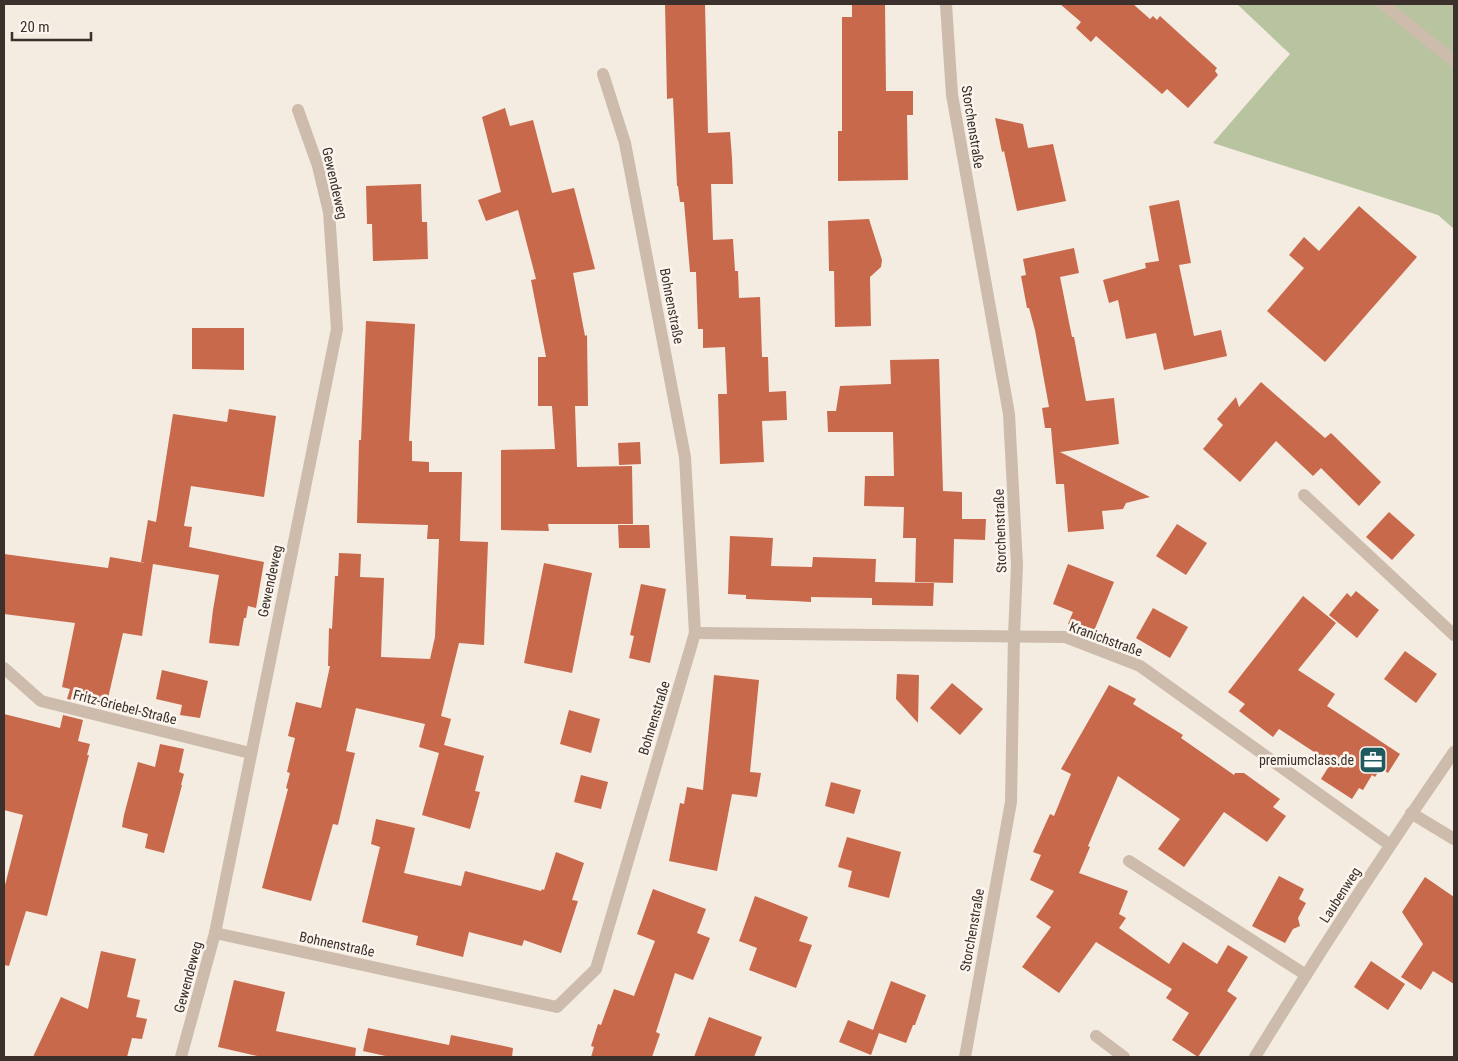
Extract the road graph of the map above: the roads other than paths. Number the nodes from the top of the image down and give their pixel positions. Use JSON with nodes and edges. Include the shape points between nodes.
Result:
{"nodes":[{"id":1,"x":946,"y":4,"type":"edge"},
{"id":2,"x":1383,"y":4,"type":"edge"},
{"id":3,"x":1454,"y":61,"type":"edge"},
{"id":4,"x":603,"y":74,"type":"dead end"},
{"id":5,"x":298,"y":110,"type":"dead end"},
{"id":6,"x":1304,"y":495,"type":"dead end"},
{"id":7,"x":695,"y":633,"type":"junction"},
{"id":8,"x":1014,"y":636,"type":"junction"},
{"id":9,"x":1454,"y":636,"type":"edge"},
{"id":10,"x":4,"y":668,"type":"edge"},
{"id":11,"x":1454,"y":752,"type":"edge"},
{"id":12,"x":250,"y":754,"type":"junction"},
{"id":13,"x":1411,"y":813,"type":"junction"},
{"id":14,"x":1454,"y":839,"type":"edge"},
{"id":15,"x":1390,"y":845,"type":"junction"},
{"id":16,"x":1129,"y":860,"type":"dead end"},
{"id":17,"x":215,"y":933,"type":"junction"},
{"id":18,"x":1306,"y":975,"type":"junction"},
{"id":19,"x":1096,"y":1036,"type":"dead end"},
{"id":20,"x":181,"y":1057,"type":"edge"},
{"id":21,"x":964,"y":1057,"type":"edge"},
{"id":22,"x":1124,"y":1057,"type":"edge"},
{"id":23,"x":1255,"y":1057,"type":"edge"}],
"edges":[{"from":1,"to":8,"type":"street","name":"Storchenstraße","via":[[952,96],[1009,414],[1017,565]]},
{"from":2,"to":3,"type":"street"},
{"from":4,"to":7,"type":"street","name":"Bohnenstraße","via":[[625,143],[685,457]]},
{"from":5,"to":12,"type":"street","name":"Gewendeweg","via":[[318,166],[329,212],[337,329]]},
{"from":6,"to":9,"type":"street"},
{"from":7,"to":8,"type":"street","name":"Kranichstraße"},
{"from":7,"to":17,"type":"street","name":"Bohnenstraße","via":[[596,969],[558,1007]]},
{"from":8,"to":15,"type":"street","name":"Kranichstraße","via":[[1065,637],[1140,666]]},
{"from":8,"to":21,"type":"street","name":"Storchenstraße","via":[[1010,802]]},
{"from":10,"to":12,"type":"street","name":"Fritz-Griebel-Straße","via":[[41,701]]},
{"from":11,"to":13,"type":"street","name":"Laubenweg"},
{"from":12,"to":17,"type":"street","name":"Gewendeweg"},
{"from":13,"to":14,"type":"street"},
{"from":13,"to":15,"type":"street","name":"Laubenweg"},
{"from":15,"to":18,"type":"street","name":"Laubenweg"},
{"from":16,"to":18,"type":"street"},
{"from":17,"to":20,"type":"street","name":"Gewendeweg"},
{"from":18,"to":23,"type":"street","name":"Laubenweg"},
{"from":19,"to":22,"type":"street"}]}
